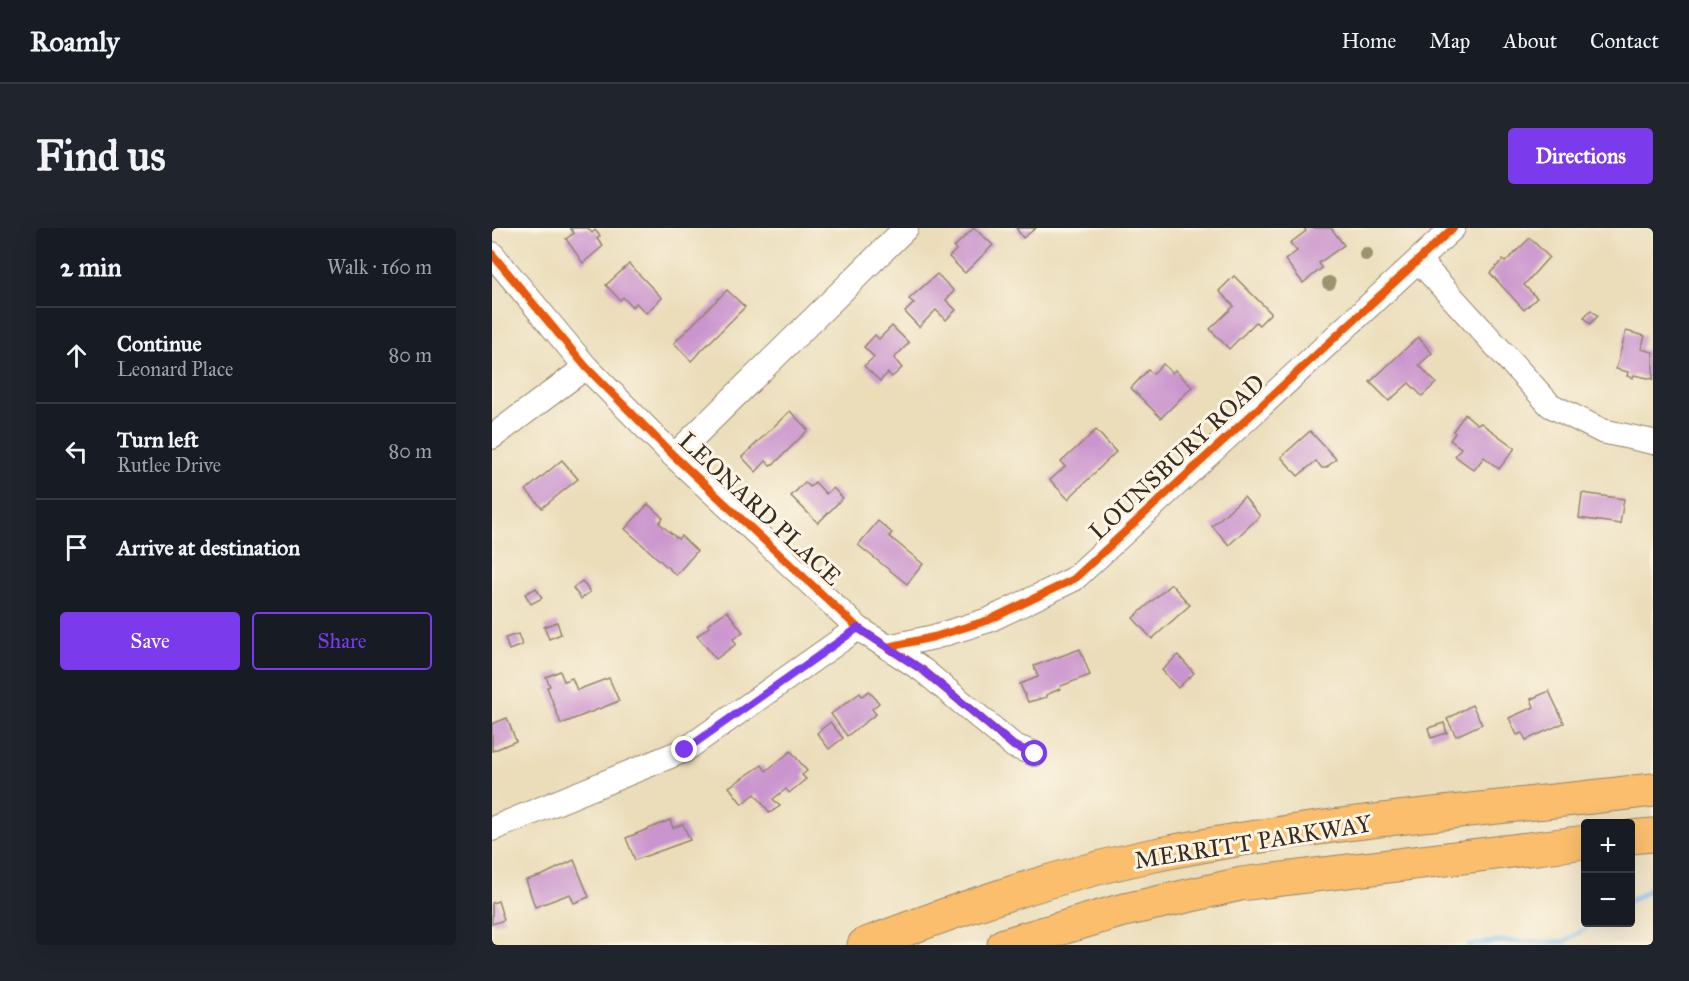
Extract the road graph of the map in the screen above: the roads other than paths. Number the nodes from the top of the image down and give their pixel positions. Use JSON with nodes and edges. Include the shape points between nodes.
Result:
{"nodes":[{"id":1,"x":906,"y":228,"type":"edge"},
{"id":2,"x":1453,"y":228,"type":"edge"},
{"id":3,"x":492,"y":254,"type":"edge"},
{"id":4,"x":1419,"y":261,"type":"junction"},
{"id":5,"x":586,"y":366,"type":"junction"},
{"id":6,"x":492,"y":437,"type":"edge"},
{"id":7,"x":1653,"y":442,"type":"edge"},
{"id":8,"x":674,"y":456,"type":"junction"},
{"id":9,"x":858,"y":628,"type":"junction"},
{"id":10,"x":888,"y":647,"type":"junction"},
{"id":11,"x":1035,"y":754,"type":"dead end"},
{"id":12,"x":1653,"y":790,"type":"edge"},
{"id":13,"x":492,"y":829,"type":"edge"},
{"id":14,"x":1653,"y":835,"type":"edge"},
{"id":15,"x":1635,"y":837,"type":"edge"},
{"id":16,"x":1581,"y":843,"type":"edge"},
{"id":17,"x":864,"y":945,"type":"edge"},
{"id":18,"x":1005,"y":945,"type":"edge"}],
"edges":[{"from":1,"to":8,"type":"street"},
{"from":2,"to":4,"type":"street","name":"LOUNSBURY ROAD"},
{"from":3,"to":5,"type":"street","name":"LEONARD PLACE"},
{"from":4,"to":7,"type":"street","via":[[1550,405],[1602,431]]},
{"from":4,"to":10,"type":"street","name":"LOUNSBURY ROAD","via":[[1074,579],[989,620]]},
{"from":5,"to":6,"type":"street"},
{"from":5,"to":8,"type":"street","name":"LEONARD PLACE"},
{"from":8,"to":9,"type":"street","name":"LEONARD PLACE"},
{"from":9,"to":10,"type":"street","name":"LEONARD PLACE"},
{"from":9,"to":13,"type":"street","via":[[685,750]]},
{"from":10,"to":11,"type":"street","name":"LEONARD PLACE","via":[[924,671],[1014,746]]},
{"from":12,"to":17,"type":"highway","name":"MERRITT PARKWAY","via":[[1257,836],[1143,857],[928,920]]},
{"from":14,"to":15,"type":"highway"},
{"from":16,"to":18,"type":"highway","name":"MERRITT PARKWAY","via":[[1241,884],[1120,911]]}]}
